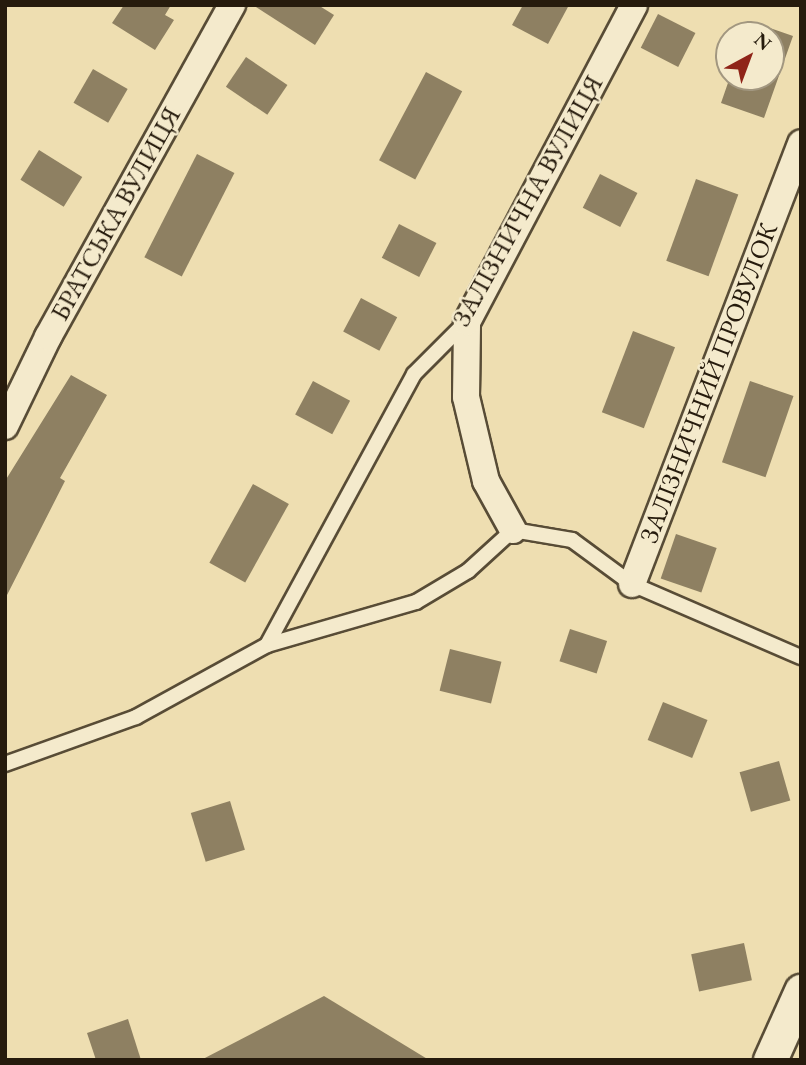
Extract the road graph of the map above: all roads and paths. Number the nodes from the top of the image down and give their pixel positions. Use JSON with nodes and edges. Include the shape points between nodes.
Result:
{"nodes":[{"id":1,"x":232,"y":5,"type":"edge"},
{"id":2,"x":634,"y":5,"type":"edge"},
{"id":3,"x":801,"y":143,"type":"edge"},
{"id":4,"x":467,"y":322,"type":"junction"},
{"id":5,"x":5,"y":426,"type":"edge"},
{"id":6,"x":513,"y":530,"type":"junction"},
{"id":7,"x":632,"y":584,"type":"junction"},
{"id":8,"x":267,"y":645,"type":"junction"},
{"id":9,"x":801,"y":657,"type":"edge"},
{"id":10,"x":5,"y":764,"type":"edge"},
{"id":11,"x":801,"y":991,"type":"edge"},
{"id":12,"x":769,"y":1060,"type":"edge"}],
"edges":[{"from":1,"to":5,"type":"street","name":"БРАТСЬКА ВУЛИЦЯ"},
{"from":2,"to":4,"type":"street","name":"ЗАЛІЗНИЧНА ВУЛИЦЯ"},
{"from":3,"to":7,"type":"street","name":"ЗАЛІЗНИЧНИЙ ПРОВУЛОК"},
{"from":4,"to":6,"type":"street","via":[[466,397],[486,481]]},
{"from":4,"to":8,"type":"lane","name":"ЗАЛІЗНИЧНА ВУЛИЦЯ","via":[[415,374]]},
{"from":6,"to":7,"type":"lane","via":[[572,540]]},
{"from":6,"to":8,"type":"lane","via":[[468,571],[416,602]]},
{"from":7,"to":9,"type":"lane"},
{"from":8,"to":10,"type":"lane","via":[[136,718]]},
{"from":11,"to":12,"type":"street"}]}
